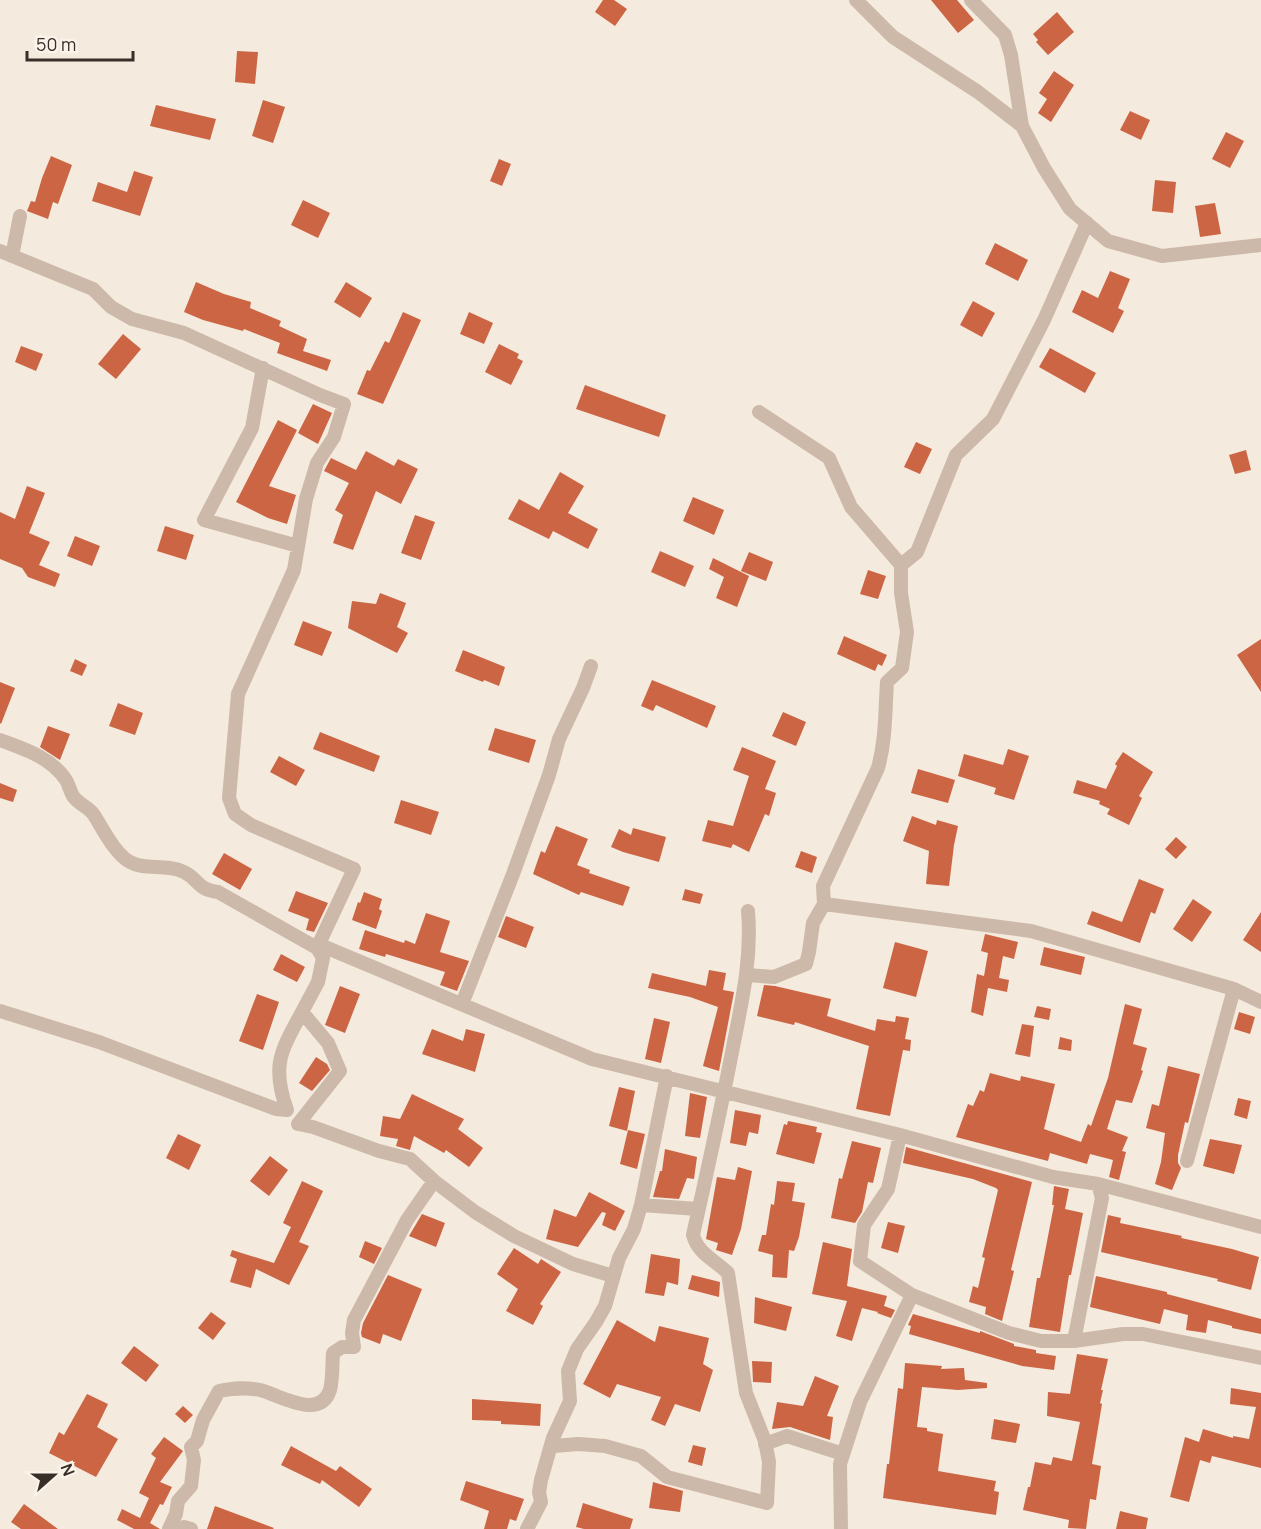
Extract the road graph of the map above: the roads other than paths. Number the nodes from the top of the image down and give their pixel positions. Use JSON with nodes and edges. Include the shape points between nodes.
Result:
{"nodes":[{"id":1,"x":856,"y":0,"type":"edge"},
{"id":2,"x":971,"y":0,"type":"edge"},
{"id":3,"x":1022,"y":126,"type":"junction"},
{"id":4,"x":20,"y":216,"type":"dead end"},
{"id":5,"x":1087,"y":223,"type":"junction"},
{"id":6,"x":1261,"y":245,"type":"edge"},
{"id":7,"x":6,"y":254,"type":"edge"},
{"id":8,"x":263,"y":368,"type":"junction"},
{"id":9,"x":759,"y":412,"type":"dead end"},
{"id":10,"x":298,"y":546,"type":"junction"},
{"id":11,"x":901,"y":565,"type":"junction"},
{"id":12,"x":591,"y":666,"type":"dead end"},
{"id":13,"x":0,"y":740,"type":"edge"},
{"id":14,"x":824,"y":904,"type":"junction"},
{"id":15,"x":748,"y":911,"type":"dead end"},
{"id":16,"x":317,"y":948,"type":"junction"},
{"id":17,"x":747,"y":975,"type":"junction"},
{"id":18,"x":1234,"y":989,"type":"junction"},
{"id":19,"x":1261,"y":1002,"type":"edge"},
{"id":20,"x":462,"y":1004,"type":"junction"},
{"id":21,"x":0,"y":1011,"type":"edge"},
{"id":22,"x":302,"y":1012,"type":"junction"},
{"id":23,"x":667,"y":1076,"type":"junction"},
{"id":24,"x":725,"y":1091,"type":"junction"},
{"id":25,"x":900,"y":1135,"type":"junction"},
{"id":26,"x":1187,"y":1161,"type":"dead end"},
{"id":27,"x":434,"y":1181,"type":"junction"},
{"id":28,"x":1098,"y":1184,"type":"junction"},
{"id":29,"x":641,"y":1205,"type":"junction"},
{"id":30,"x":698,"y":1209,"type":"junction"},
{"id":31,"x":1261,"y":1227,"type":"edge"},
{"id":32,"x":613,"y":1276,"type":"junction"},
{"id":33,"x":912,"y":1295,"type":"junction"},
{"id":34,"x":1074,"y":1341,"type":"junction"},
{"id":35,"x":1261,"y":1358,"type":"edge"},
{"id":36,"x":552,"y":1438,"type":"junction"},
{"id":37,"x":765,"y":1444,"type":"junction"},
{"id":38,"x":843,"y":1454,"type":"junction"},
{"id":39,"x":169,"y":1529,"type":"edge"},
{"id":40,"x":181,"y":1529,"type":"edge"},
{"id":41,"x":190,"y":1529,"type":"edge"},
{"id":42,"x":527,"y":1529,"type":"edge"},
{"id":43,"x":841,"y":1529,"type":"edge"}],
"edges":[{"from":1,"to":3,"type":"street","via":[[893,37]]},
{"from":2,"to":3,"type":"street","via":[[1005,35]]},
{"from":3,"to":5,"type":"street","via":[[1070,209]]},
{"from":4,"to":7,"type":"street"},
{"from":5,"to":6,"type":"street","via":[[1108,241],[1162,256]]},
{"from":5,"to":11,"type":"street","via":[[1044,320],[993,419],[956,455],[917,552]]},
{"from":7,"to":8,"type":"street","via":[[93,289],[132,320],[184,333]]},
{"from":8,"to":10,"type":"street","via":[[344,404],[334,437],[317,463]]},
{"from":8,"to":10,"type":"street","via":[[252,428],[204,520]]},
{"from":9,"to":11,"type":"street","via":[[829,458],[851,507]]},
{"from":10,"to":16,"type":"street","via":[[294,570],[238,694],[229,798],[235,814],[250,825],[354,868]]},
{"from":11,"to":14,"type":"street","via":[[907,632],[902,668],[887,682],[884,748],[822,886]]},
{"from":12,"to":20,"type":"street"},
{"from":13,"to":16,"type":"street","via":[[52,764],[66,780],[74,798],[92,812],[130,862],[185,872],[205,890],[218,892]]},
{"from":14,"to":17,"type":"street","via":[[813,923],[806,964],[774,977]]},
{"from":14,"to":18,"type":"street","via":[[1031,931]]},
{"from":15,"to":17,"type":"street"},
{"from":16,"to":20,"type":"street","via":[[325,946]]},
{"from":16,"to":22,"type":"street","via":[[323,958],[318,982]]},
{"from":17,"to":24,"type":"street"},
{"from":18,"to":19,"type":"street"},
{"from":18,"to":26,"type":"street"},
{"from":20,"to":23,"type":"street","via":[[592,1059]]},
{"from":21,"to":22,"type":"street","via":[[287,1110],[278,1074],[282,1048]]},
{"from":22,"to":27,"type":"street","via":[[328,1043],[340,1071],[298,1124],[410,1159]]},
{"from":23,"to":24,"type":"street"},
{"from":23,"to":29,"type":"street"},
{"from":24,"to":25,"type":"street"},
{"from":24,"to":30,"type":"street"},
{"from":25,"to":28,"type":"street","via":[[1053,1178]]},
{"from":25,"to":33,"type":"street","via":[[888,1189],[864,1225],[860,1261]]},
{"from":27,"to":32,"type":"street","via":[[514,1236],[573,1264]]},
{"from":27,"to":39,"type":"street","via":[[407,1220],[354,1320],[354,1347],[342,1347],[333,1353],[330,1391],[324,1400],[301,1405],[261,1390],[239,1387],[219,1391],[197,1441],[190,1447],[194,1460],[191,1486],[178,1501]]},
{"from":28,"to":31,"type":"street"},
{"from":28,"to":34,"type":"street","via":[[1102,1198]]},
{"from":29,"to":30,"type":"street"},
{"from":29,"to":32,"type":"street"},
{"from":30,"to":37,"type":"street","via":[[695,1242],[701,1252],[728,1273],[746,1393]]},
{"from":32,"to":36,"type":"street","via":[[605,1306],[577,1349],[568,1371],[570,1401]]},
{"from":33,"to":34,"type":"street","via":[[1009,1333],[1041,1341]]},
{"from":33,"to":38,"type":"street","via":[[860,1402]]},
{"from":34,"to":35,"type":"street","via":[[1143,1334]]},
{"from":36,"to":37,"type":"street","via":[[554,1446],[605,1446],[641,1456],[667,1477],[767,1503],[769,1462]]},
{"from":36,"to":42,"type":"street","via":[[541,1480],[541,1502]]},
{"from":37,"to":38,"type":"street","via":[[787,1436]]},
{"from":38,"to":43,"type":"street"},
{"from":40,"to":41,"type":"street"}]}
